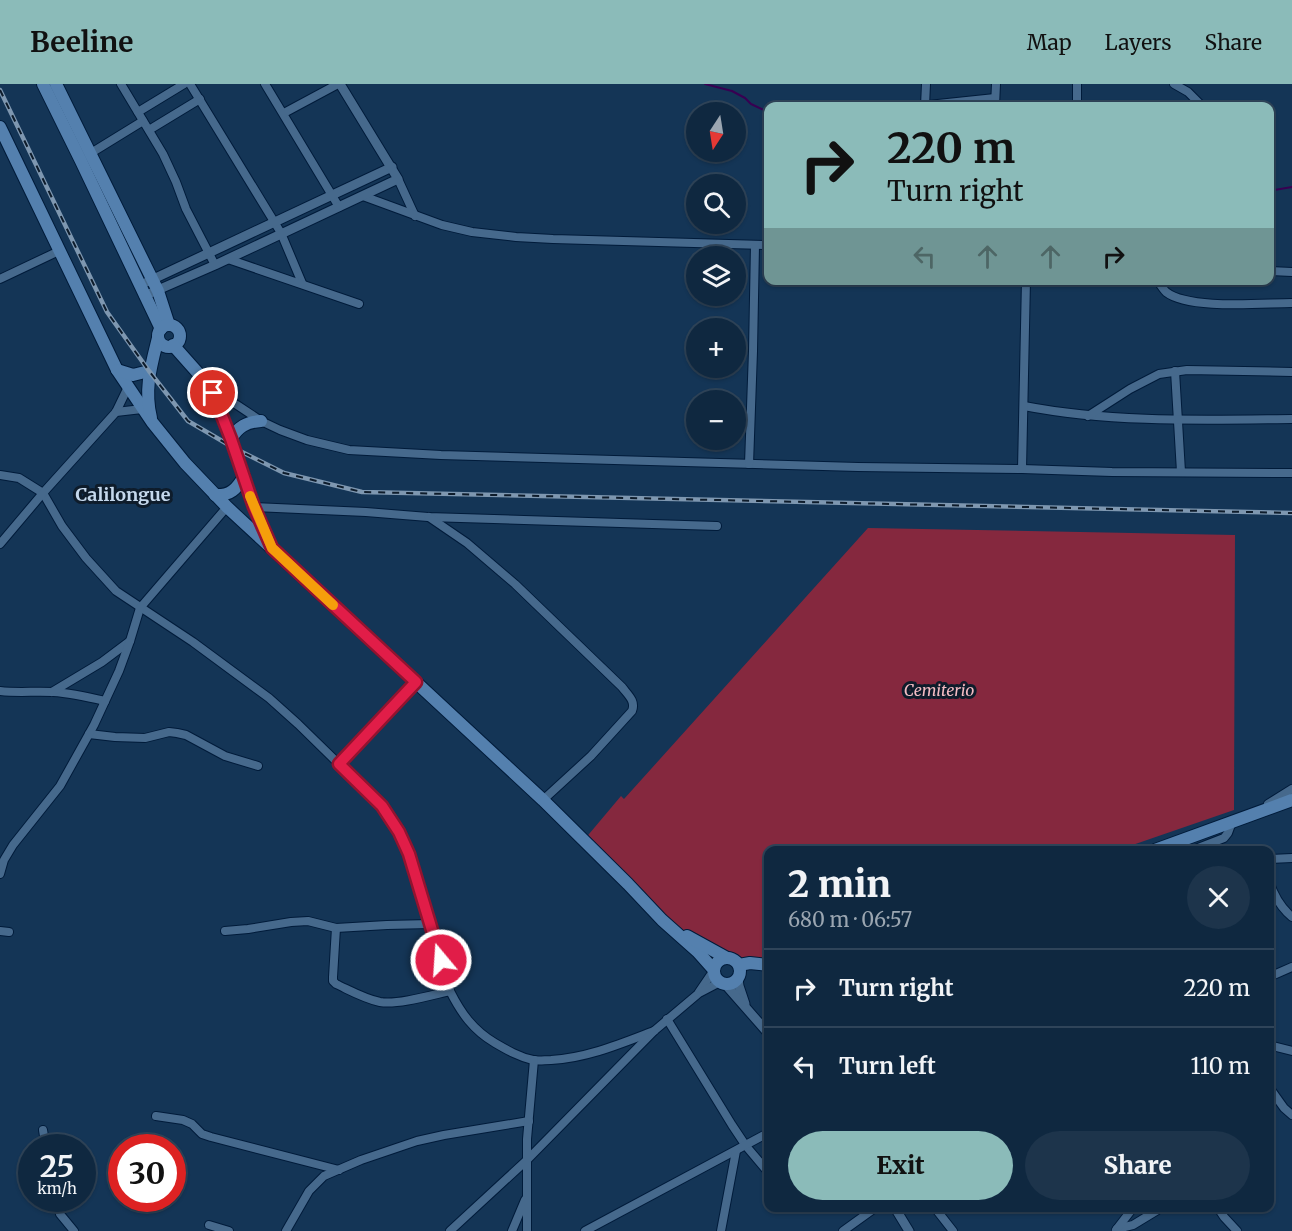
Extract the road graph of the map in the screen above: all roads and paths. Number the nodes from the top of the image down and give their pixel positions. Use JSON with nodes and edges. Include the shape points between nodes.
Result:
{"nodes":[{"id":1,"x":43,"y":84,"type":"edge"},
{"id":2,"x":121,"y":84,"type":"edge"},
{"id":3,"x":184,"y":84,"type":"edge"},
{"id":4,"x":190,"y":84,"type":"edge"},
{"id":5,"x":265,"y":84,"type":"edge"},
{"id":6,"x":339,"y":84,"type":"edge"},
{"id":7,"x":926,"y":84,"type":"edge"},
{"id":8,"x":996,"y":84,"type":"edge"},
{"id":9,"x":1077,"y":84,"type":"edge"},
{"id":10,"x":1174,"y":84,"type":"edge"},
{"id":11,"x":55,"y":91,"type":"edge"},
{"id":12,"x":200,"y":99,"type":"junction"},
{"id":13,"x":925,"y":102,"type":"edge"},
{"id":14,"x":995,"y":102,"type":"edge"},
{"id":15,"x":1077,"y":102,"type":"edge"},
{"id":16,"x":1198,"y":102,"type":"edge"},
{"id":17,"x":138,"y":112,"type":"junction"},
{"id":18,"x":284,"y":113,"type":"junction"},
{"id":19,"x":143,"y":121,"type":"junction"},
{"id":20,"x":0,"y":128,"type":"edge"},
{"id":21,"x":149,"y":130,"type":"junction"},
{"id":22,"x":91,"y":153,"type":"junction"},
{"id":23,"x":392,"y":167,"type":"junction"},
{"id":24,"x":398,"y":179,"type":"junction"},
{"id":25,"x":332,"y":194,"type":"junction"},
{"id":26,"x":363,"y":196,"type":"junction"},
{"id":27,"x":339,"y":207,"type":"junction"},
{"id":28,"x":415,"y":216,"type":"junction"},
{"id":29,"x":116,"y":220,"type":"junction"},
{"id":30,"x":275,"y":222,"type":"junction"},
{"id":31,"x":281,"y":233,"type":"junction"},
{"id":32,"x":755,"y":245,"type":"junction"},
{"id":33,"x":764,"y":245,"type":"edge"},
{"id":34,"x":59,"y":251,"type":"junction"},
{"id":35,"x":209,"y":253,"type":"junction"},
{"id":36,"x":228,"y":259,"type":"junction"},
{"id":37,"x":215,"y":265,"type":"junction"},
{"id":38,"x":1274,"y":271,"type":"edge"},
{"id":39,"x":1292,"y":272,"type":"edge"},
{"id":40,"x":0,"y":279,"type":"edge"},
{"id":41,"x":302,"y":283,"type":"junction"},
{"id":42,"x":155,"y":285,"type":"junction"},
{"id":43,"x":1026,"y":285,"type":"edge"},
{"id":44,"x":1161,"y":285,"type":"edge"},
{"id":45,"x":142,"y":291,"type":"junction"},
{"id":46,"x":359,"y":303,"type":"dead end"},
{"id":47,"x":1292,"y":303,"type":"edge"},
{"id":48,"x":163,"y":331,"type":"junction"},
{"id":49,"x":173,"y":345,"type":"junction"},
{"id":50,"x":117,"y":369,"type":"junction"},
{"id":51,"x":149,"y":371,"type":"junction"},
{"id":52,"x":1175,"y":371,"type":"junction"},
{"id":53,"x":1292,"y":372,"type":"edge"},
{"id":54,"x":128,"y":387,"type":"junction"},
{"id":55,"x":213,"y":393,"type":"junction"},
{"id":56,"x":1024,"y":406,"type":"junction"},
{"id":57,"x":142,"y":409,"type":"junction"},
{"id":58,"x":116,"y":412,"type":"junction"},
{"id":59,"x":1088,"y":416,"type":"junction"},
{"id":60,"x":1178,"y":418,"type":"junction"},
{"id":61,"x":1292,"y":419,"type":"edge"},
{"id":62,"x":261,"y":421,"type":"junction"},
{"id":63,"x":152,"y":422,"type":"junction"},
{"id":64,"x":231,"y":439,"type":"junction"},
{"id":65,"x":749,"y":464,"type":"junction"},
{"id":66,"x":1022,"y":469,"type":"junction"},
{"id":67,"x":1180,"y":472,"type":"junction"},
{"id":68,"x":1292,"y":473,"type":"edge"},
{"id":69,"x":0,"y":475,"type":"edge"},
{"id":70,"x":244,"y":476,"type":"junction"},
{"id":71,"x":43,"y":493,"type":"junction"},
{"id":72,"x":215,"y":495,"type":"junction"},
{"id":73,"x":227,"y":507,"type":"junction"},
{"id":74,"x":254,"y":507,"type":"junction"},
{"id":75,"x":428,"y":517,"type":"junction"},
{"id":76,"x":717,"y":526,"type":"dead end"},
{"id":77,"x":0,"y":532,"type":"edge"},
{"id":78,"x":10,"y":532,"type":"junction"},
{"id":79,"x":0,"y":544,"type":"edge"},
{"id":80,"x":272,"y":548,"type":"junction"},
{"id":81,"x":140,"y":608,"type":"junction"},
{"id":82,"x":130,"y":641,"type":"junction"},
{"id":83,"x":416,"y":682,"type":"junction"},
{"id":84,"x":0,"y":691,"type":"edge"},
{"id":85,"x":52,"y":692,"type":"junction"},
{"id":86,"x":105,"y":701,"type":"junction"},
{"id":87,"x":89,"y":734,"type":"junction"},
{"id":88,"x":339,"y":764,"type":"junction"},
{"id":89,"x":258,"y":766,"type":"dead end"},
{"id":90,"x":1292,"y":789,"type":"edge"},
{"id":91,"x":543,"y":800,"type":"junction"},
{"id":92,"x":1292,"y":800,"type":"edge"},
{"id":93,"x":1292,"y":807,"type":"edge"},
{"id":94,"x":1248,"y":816,"type":"junction"},
{"id":95,"x":1232,"y":822,"type":"junction"},
{"id":96,"x":1166,"y":846,"type":"edge"},
{"id":97,"x":1203,"y":846,"type":"edge"},
{"id":98,"x":1292,"y":858,"type":"edge"},
{"id":99,"x":1274,"y":859,"type":"edge"},
{"id":100,"x":0,"y":874,"type":"edge"},
{"id":101,"x":1274,"y":894,"type":"edge"},
{"id":102,"x":1292,"y":917,"type":"edge"},
{"id":103,"x":430,"y":924,"type":"junction"},
{"id":104,"x":668,"y":924,"type":"junction"},
{"id":105,"x":336,"y":928,"type":"junction"},
{"id":106,"x":225,"y":931,"type":"dead end"},
{"id":107,"x":727,"y":958,"type":"junction"},
{"id":108,"x":764,"y":965,"type":"edge"},
{"id":109,"x":1292,"y":967,"type":"edge"},
{"id":110,"x":714,"y":970,"type":"junction"},
{"id":111,"x":764,"y":970,"type":"edge"},
{"id":112,"x":739,"y":973,"type":"junction"},
{"id":113,"x":1274,"y":975,"type":"edge"},
{"id":114,"x":723,"y":983,"type":"junction"},
{"id":115,"x":450,"y":991,"type":"junction"},
{"id":116,"x":699,"y":993,"type":"junction"},
{"id":117,"x":747,"y":1009,"type":"junction"},
{"id":118,"x":667,"y":1019,"type":"junction"},
{"id":119,"x":764,"y":1028,"type":"edge"},
{"id":120,"x":654,"y":1031,"type":"junction"},
{"id":121,"x":1274,"y":1047,"type":"edge"},
{"id":122,"x":1292,"y":1051,"type":"edge"},
{"id":123,"x":534,"y":1060,"type":"junction"},
{"id":124,"x":1274,"y":1094,"type":"edge"},
{"id":125,"x":1292,"y":1115,"type":"edge"},
{"id":126,"x":156,"y":1116,"type":"dead end"},
{"id":127,"x":529,"y":1121,"type":"junction"},
{"id":128,"x":43,"y":1130,"type":"dead end"},
{"id":129,"x":44,"y":1134,"type":"edge"},
{"id":130,"x":764,"y":1135,"type":"edge"},
{"id":131,"x":746,"y":1146,"type":"junction"},
{"id":132,"x":736,"y":1151,"type":"junction"},
{"id":133,"x":527,"y":1160,"type":"junction"},
{"id":134,"x":764,"y":1167,"type":"edge"},
{"id":135,"x":339,"y":1170,"type":"junction"},
{"id":136,"x":527,"y":1195,"type":"junction"},
{"id":137,"x":60,"y":1212,"type":"edge"},
{"id":138,"x":869,"y":1212,"type":"edge"},
{"id":139,"x":897,"y":1212,"type":"edge"},
{"id":140,"x":938,"y":1212,"type":"edge"},
{"id":141,"x":1130,"y":1212,"type":"edge"},
{"id":142,"x":1154,"y":1212,"type":"edge"},
{"id":143,"x":1221,"y":1212,"type":"edge"},
{"id":144,"x":209,"y":1226,"type":"dead end"},
{"id":145,"x":1116,"y":1230,"type":"edge"},
{"id":146,"x":74,"y":1231,"type":"edge"},
{"id":147,"x":229,"y":1231,"type":"edge"},
{"id":148,"x":285,"y":1231,"type":"edge"},
{"id":149,"x":450,"y":1231,"type":"edge"},
{"id":150,"x":512,"y":1231,"type":"edge"},
{"id":151,"x":527,"y":1231,"type":"edge"},
{"id":152,"x":585,"y":1231,"type":"edge"},
{"id":153,"x":721,"y":1231,"type":"edge"},
{"id":154,"x":843,"y":1231,"type":"edge"},
{"id":155,"x":909,"y":1231,"type":"edge"},
{"id":156,"x":953,"y":1231,"type":"edge"},
{"id":157,"x":1237,"y":1231,"type":"edge"}],
"edges":[{"from":1,"to":11,"type":"main road"},
{"from":2,"to":17,"type":"street"},
{"from":3,"to":17,"type":"street"},
{"from":4,"to":12,"type":"street"},
{"from":5,"to":18,"type":"street"},
{"from":6,"to":18,"type":"street"},
{"from":6,"to":23,"type":"street"},
{"from":7,"to":13,"type":"street"},
{"from":8,"to":14,"type":"street"},
{"from":9,"to":15,"type":"street"},
{"from":10,"to":16,"type":"street"},
{"from":11,"to":22,"type":"main road"},
{"from":11,"to":29,"type":"main road"},
{"from":12,"to":21,"type":"street"},
{"from":12,"to":30,"type":"street"},
{"from":17,"to":19,"type":"street"},
{"from":18,"to":25,"type":"street"},
{"from":19,"to":21,"type":"street"},
{"from":19,"to":22,"type":"street"},
{"from":20,"to":34,"type":"main road"},
{"from":21,"to":35,"type":"street"},
{"from":22,"to":29,"type":"main road"},
{"from":23,"to":24,"type":"street"},
{"from":23,"to":25,"type":"street"},
{"from":24,"to":26,"type":"street"},
{"from":24,"to":28,"type":"street"},
{"from":25,"to":27,"type":"street"},
{"from":25,"to":30,"type":"street"},
{"from":26,"to":27,"type":"street"},
{"from":26,"to":28,"type":"street"},
{"from":27,"to":31,"type":"street"},
{"from":28,"to":32,"type":"street","via":[[472,232],[516,237]]},
{"from":29,"to":42,"type":"main road"},
{"from":29,"to":45,"type":"main road"},
{"from":30,"to":31,"type":"street"},
{"from":30,"to":35,"type":"street"},
{"from":31,"to":36,"type":"street"},
{"from":31,"to":41,"type":"street"},
{"from":32,"to":33,"type":"street"},
{"from":32,"to":65,"type":"street"},
{"from":34,"to":40,"type":"street"},
{"from":34,"to":50,"type":"main road"},
{"from":35,"to":37,"type":"street"},
{"from":35,"to":42,"type":"street"},
{"from":36,"to":37,"type":"street"},
{"from":36,"to":41,"type":"street"},
{"from":37,"to":42,"type":"street"},
{"from":38,"to":39,"type":"street"},
{"from":41,"to":46,"type":"street"},
{"from":42,"to":45,"type":"street"},
{"from":42,"to":48,"type":"main road"},
{"from":43,"to":56,"type":"street"},
{"from":44,"to":47,"type":"street","via":[[1177,298],[1197,303]]},
{"from":45,"to":48,"type":"main road"},
{"from":48,"to":49,"type":"main road","via":[[164,345]]},
{"from":48,"to":49,"type":"main road","via":[[176,328],[178,341]]},
{"from":48,"to":51,"type":"main road"},
{"from":49,"to":55,"type":"main road"},
{"from":50,"to":51,"type":"main road","via":[[133,375]]},
{"from":50,"to":54,"type":"main road"},
{"from":51,"to":63,"type":"main road"},
{"from":52,"to":53,"type":"street"},
{"from":52,"to":59,"type":"street","via":[[1159,374]]},
{"from":52,"to":60,"type":"street"},
{"from":54,"to":57,"type":"main road"},
{"from":54,"to":58,"type":"street"},
{"from":55,"to":62,"type":"street"},
{"from":55,"to":64,"type":"main road"},
{"from":56,"to":59,"type":"street"},
{"from":56,"to":66,"type":"street"},
{"from":57,"to":58,"type":"street"},
{"from":57,"to":63,"type":"main road"},
{"from":58,"to":71,"type":"street"},
{"from":59,"to":60,"type":"street"},
{"from":60,"to":61,"type":"street"},
{"from":60,"to":67,"type":"street"},
{"from":62,"to":64,"type":"main road","via":[[242,426]]},
{"from":62,"to":65,"type":"street","via":[[307,440],[349,450]]},
{"from":63,"to":72,"type":"main road"},
{"from":64,"to":70,"type":"main road"},
{"from":65,"to":66,"type":"street"},
{"from":66,"to":67,"type":"street"},
{"from":67,"to":68,"type":"street"},
{"from":69,"to":71,"type":"street","via":[[19,478]]},
{"from":70,"to":72,"type":"main road","via":[[227,495]]},
{"from":70,"to":74,"type":"main road"},
{"from":71,"to":78,"type":"street"},
{"from":71,"to":81,"type":"street","via":[[86,558],[116,591]]},
{"from":72,"to":73,"type":"main road"},
{"from":73,"to":80,"type":"main road"},
{"from":73,"to":81,"type":"street"},
{"from":74,"to":75,"type":"street"},
{"from":74,"to":80,"type":"main road"},
{"from":75,"to":76,"type":"street"},
{"from":75,"to":91,"type":"street","via":[[467,543],[515,584],[633,701],[632,711],[605,741]]},
{"from":77,"to":78,"type":"street"},
{"from":78,"to":79,"type":"street"},
{"from":80,"to":83,"type":"main road"},
{"from":81,"to":82,"type":"street"},
{"from":81,"to":88,"type":"street","via":[[194,642],[269,698]]},
{"from":82,"to":85,"type":"street"},
{"from":82,"to":86,"type":"street"},
{"from":83,"to":88,"type":"street"},
{"from":83,"to":91,"type":"main road"},
{"from":84,"to":85,"type":"street"},
{"from":85,"to":86,"type":"street"},
{"from":86,"to":87,"type":"street"},
{"from":87,"to":89,"type":"street","via":[[134,738],[177,732],[225,756]]},
{"from":87,"to":100,"type":"street","via":[[60,786],[13,845]]},
{"from":88,"to":103,"type":"street","via":[[395,823],[409,854]]},
{"from":90,"to":94,"type":"street"},
{"from":91,"to":104,"type":"main road"},
{"from":92,"to":94,"type":"main road"},
{"from":93,"to":94,"type":"street"},
{"from":94,"to":95,"type":"main road"},
{"from":95,"to":96,"type":"main road"},
{"from":95,"to":97,"type":"street","via":[[1224,838]]},
{"from":98,"to":99,"type":"street"},
{"from":101,"to":102,"type":"street"},
{"from":103,"to":105,"type":"street"},
{"from":103,"to":115,"type":"street"},
{"from":104,"to":107,"type":"main road"},
{"from":104,"to":110,"type":"main road"},
{"from":105,"to":106,"type":"street","via":[[308,921]]},
{"from":105,"to":115,"type":"street","via":[[336,984],[382,1002]]},
{"from":107,"to":110,"type":"main road","via":[[718,962]]},
{"from":107,"to":112,"type":"main road","via":[[732,959]]},
{"from":108,"to":112,"type":"main road","via":[[750,963]]},
{"from":109,"to":113,"type":"street"},
{"from":110,"to":114,"type":"main road"},
{"from":110,"to":116,"type":"street"},
{"from":111,"to":112,"type":"main road"},
{"from":112,"to":114,"type":"main road","via":[[732,983]]},
{"from":112,"to":117,"type":"street"},
{"from":114,"to":116,"type":"street"},
{"from":114,"to":117,"type":"street"},
{"from":115,"to":123,"type":"street","via":[[470,1023],[489,1039],[510,1053]]},
{"from":116,"to":118,"type":"street"},
{"from":117,"to":119,"type":"street"},
{"from":118,"to":120,"type":"street"},
{"from":118,"to":131,"type":"street"},
{"from":120,"to":123,"type":"street","via":[[589,1054]]},
{"from":120,"to":133,"type":"street"},
{"from":121,"to":122,"type":"street"},
{"from":123,"to":127,"type":"street"},
{"from":124,"to":125,"type":"street"},
{"from":126,"to":135,"type":"street","via":[[183,1120],[211,1137]]},
{"from":127,"to":133,"type":"street"},
{"from":127,"to":135,"type":"street","via":[[417,1141]]},
{"from":128,"to":129,"type":"street"},
{"from":130,"to":131,"type":"street"},
{"from":131,"to":132,"type":"street"},
{"from":131,"to":134,"type":"street"},
{"from":132,"to":152,"type":"street"},
{"from":132,"to":153,"type":"street"},
{"from":133,"to":136,"type":"street"},
{"from":133,"to":149,"type":"street"},
{"from":135,"to":148,"type":"street","via":[[324,1176],[309,1191]]},
{"from":136,"to":150,"type":"street"},
{"from":136,"to":151,"type":"street"},
{"from":137,"to":146,"type":"street"},
{"from":138,"to":154,"type":"street"},
{"from":139,"to":155,"type":"street"},
{"from":140,"to":156,"type":"street"},
{"from":141,"to":145,"type":"street"},
{"from":142,"to":145,"type":"street"},
{"from":143,"to":157,"type":"street"},
{"from":144,"to":147,"type":"street"}]}
